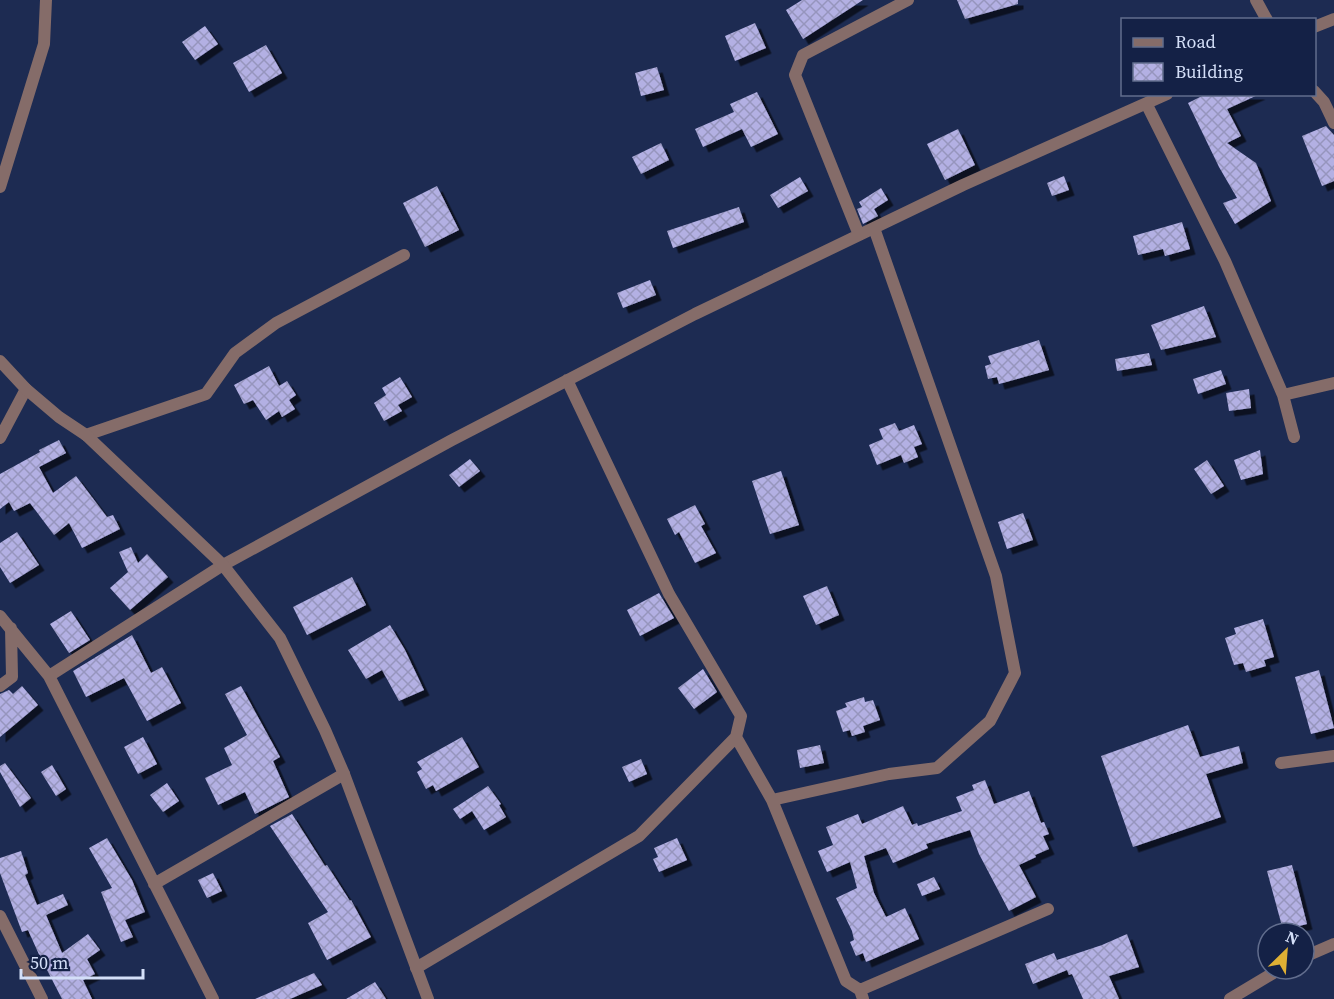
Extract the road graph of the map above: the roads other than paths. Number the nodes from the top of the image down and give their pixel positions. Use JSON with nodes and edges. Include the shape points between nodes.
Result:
{"nodes":[{"id":1,"x":46,"y":0,"type":"edge"},
{"id":2,"x":908,"y":0,"type":"edge"},
{"id":3,"x":1256,"y":0,"type":"edge"},
{"id":4,"x":1266,"y":18,"type":"edge"},
{"id":5,"x":1334,"y":19,"type":"edge"},
{"id":6,"x":1316,"y":26,"type":"edge"},
{"id":7,"x":1316,"y":93,"type":"edge"},
{"id":8,"x":1163,"y":96,"type":"edge"},
{"id":9,"x":1146,"y":105,"type":"junction"},
{"id":10,"x":1334,"y":123,"type":"edge"},
{"id":11,"x":0,"y":187,"type":"edge"},
{"id":12,"x":874,"y":228,"type":"junction"},
{"id":13,"x":860,"y":235,"type":"junction"},
{"id":14,"x":404,"y":255,"type":"dead end"},
{"id":15,"x":0,"y":361,"type":"edge"},
{"id":16,"x":567,"y":380,"type":"junction"},
{"id":17,"x":1334,"y":383,"type":"edge"},
{"id":18,"x":26,"y":389,"type":"junction"},
{"id":19,"x":1283,"y":395,"type":"junction"},
{"id":20,"x":86,"y":435,"type":"junction"},
{"id":21,"x":1294,"y":436,"type":"dead end"},
{"id":22,"x":0,"y":438,"type":"edge"},
{"id":23,"x":223,"y":565,"type":"junction"},
{"id":24,"x":0,"y":616,"type":"edge"},
{"id":25,"x":11,"y":628,"type":"junction"},
{"id":26,"x":49,"y":676,"type":"junction"},
{"id":27,"x":0,"y":686,"type":"edge"},
{"id":28,"x":736,"y":737,"type":"junction"},
{"id":29,"x":1334,"y":756,"type":"edge"},
{"id":30,"x":1281,"y":763,"type":"dead end"},
{"id":31,"x":344,"y":774,"type":"junction"},
{"id":32,"x":772,"y":800,"type":"junction"},
{"id":33,"x":154,"y":884,"type":"junction"},
{"id":34,"x":1048,"y":909,"type":"dead end"},
{"id":35,"x":0,"y":916,"type":"edge"},
{"id":36,"x":1334,"y":944,"type":"edge"},
{"id":37,"x":1316,"y":952,"type":"edge"},
{"id":38,"x":416,"y":968,"type":"junction"},
{"id":39,"x":1260,"y":981,"type":"edge"},
{"id":40,"x":861,"y":995,"type":"edge"},
{"id":41,"x":42,"y":999,"type":"edge"},
{"id":42,"x":213,"y":999,"type":"edge"},
{"id":43,"x":428,"y":999,"type":"edge"},
{"id":44,"x":1230,"y":999,"type":"edge"}],
"edges":[{"from":1,"to":11,"type":"street","via":[[44,44]]},
{"from":2,"to":13,"type":"street","via":[[803,55],[795,75]]},
{"from":3,"to":4,"type":"street"},
{"from":5,"to":6,"type":"street"},
{"from":7,"to":10,"type":"street"},
{"from":8,"to":9,"type":"street"},
{"from":9,"to":12,"type":"street"},
{"from":9,"to":19,"type":"street","via":[[1225,261]]},
{"from":12,"to":13,"type":"street"},
{"from":12,"to":32,"type":"street","via":[[996,576],[1015,673],[990,721],[937,768],[889,774]]},
{"from":13,"to":16,"type":"street"},
{"from":14,"to":20,"type":"street","via":[[276,323],[236,353],[206,394]]},
{"from":15,"to":18,"type":"street"},
{"from":16,"to":23,"type":"street"},
{"from":16,"to":28,"type":"street","via":[[669,594],[741,716]]},
{"from":17,"to":19,"type":"street"},
{"from":18,"to":20,"type":"street"},
{"from":18,"to":22,"type":"street"},
{"from":19,"to":21,"type":"street"},
{"from":20,"to":23,"type":"street"},
{"from":23,"to":26,"type":"street"},
{"from":23,"to":31,"type":"street","via":[[280,638]]},
{"from":24,"to":25,"type":"street"},
{"from":25,"to":26,"type":"street"},
{"from":25,"to":27,"type":"street","via":[[12,677]]},
{"from":26,"to":33,"type":"street"},
{"from":28,"to":32,"type":"street"},
{"from":28,"to":38,"type":"street","via":[[639,836]]},
{"from":29,"to":30,"type":"street"},
{"from":31,"to":33,"type":"street"},
{"from":31,"to":38,"type":"street"},
{"from":32,"to":40,"type":"street","via":[[846,981]]},
{"from":33,"to":42,"type":"street"},
{"from":34,"to":40,"type":"street"},
{"from":35,"to":41,"type":"street"},
{"from":36,"to":37,"type":"street"},
{"from":38,"to":43,"type":"street"},
{"from":39,"to":44,"type":"street"}]}
